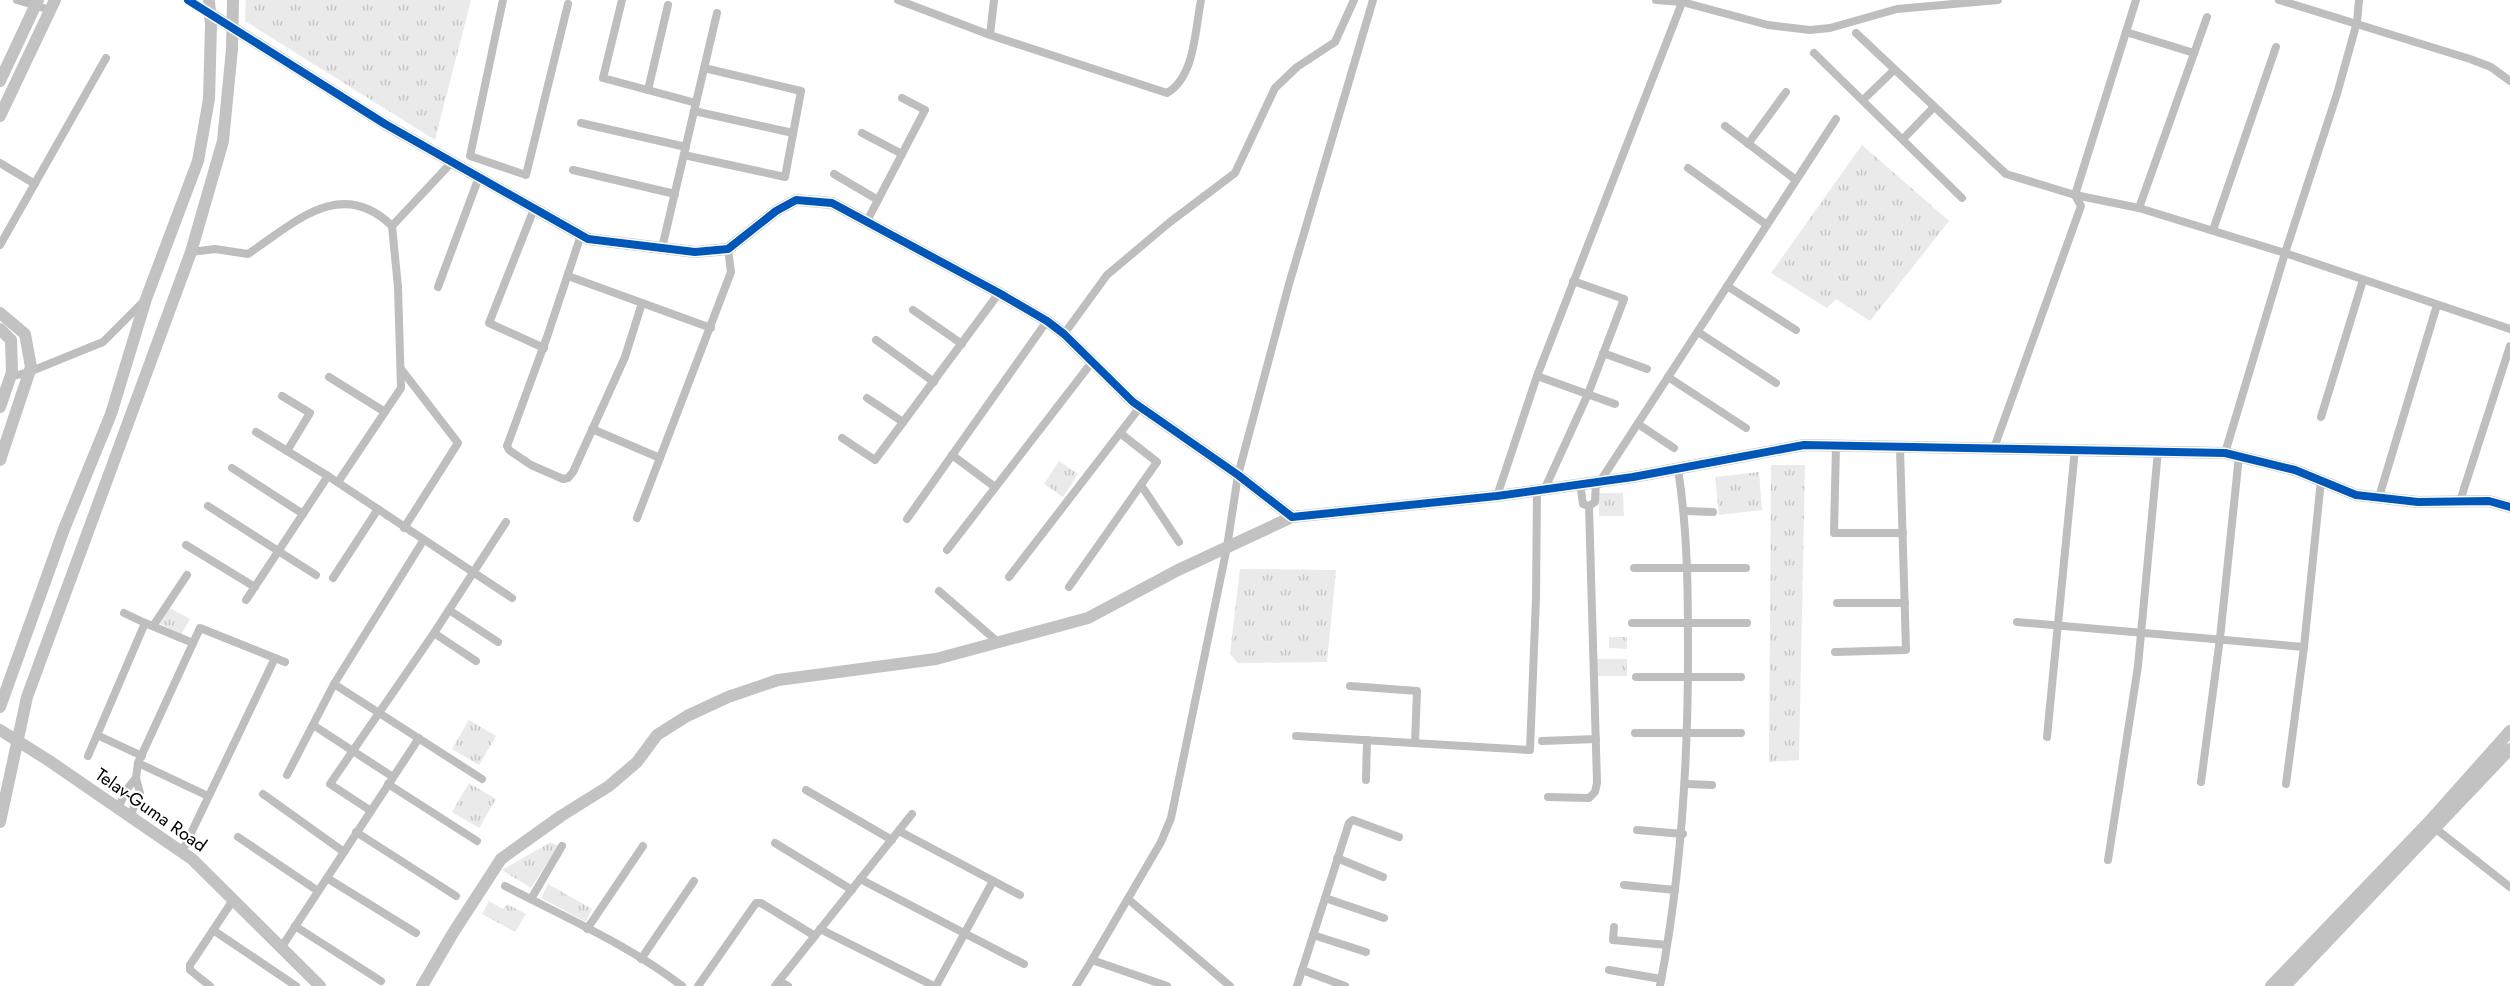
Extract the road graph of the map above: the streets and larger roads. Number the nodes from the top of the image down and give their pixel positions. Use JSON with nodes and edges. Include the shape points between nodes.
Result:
{"nodes":[{"id":1,"x":16,"y":0,"type":"edge"},
{"id":2,"x":188,"y":0,"type":"edge"},
{"id":3,"x":233,"y":0,"type":"edge"},
{"id":4,"x":503,"y":0,"type":"edge"},
{"id":5,"x":622,"y":0,"type":"edge"},
{"id":6,"x":898,"y":0,"type":"edge"},
{"id":7,"x":994,"y":0,"type":"edge"},
{"id":8,"x":1201,"y":0,"type":"edge"},
{"id":9,"x":1354,"y":0,"type":"edge"},
{"id":10,"x":1373,"y":0,"type":"edge"},
{"id":11,"x":1656,"y":0,"type":"edge"},
{"id":12,"x":1998,"y":0,"type":"edge"},
{"id":13,"x":2136,"y":0,"type":"edge"},
{"id":14,"x":2279,"y":0,"type":"edge"},
{"id":15,"x":2359,"y":0,"type":"edge"},
{"id":16,"x":1682,"y":1,"type":"edge"},
{"id":17,"x":37,"y":2,"type":"edge"},
{"id":18,"x":568,"y":4,"type":"dead end"},
{"id":19,"x":668,"y":4,"type":"dead end"},
{"id":20,"x":53,"y":5,"type":"edge"},
{"id":21,"x":209,"y":7,"type":"edge"},
{"id":22,"x":717,"y":13,"type":"dead end"},
{"id":23,"x":2207,"y":17,"type":"dead end"},
{"id":24,"x":2357,"y":22,"type":"junction"},
{"id":25,"x":233,"y":28,"type":"junction"},
{"id":26,"x":2126,"y":32,"type":"junction"},
{"id":27,"x":1856,"y":33,"type":"dead end"},
{"id":28,"x":990,"y":35,"type":"junction"},
{"id":29,"x":2276,"y":47,"type":"dead end"},
{"id":30,"x":1814,"y":53,"type":"dead end"},
{"id":31,"x":2194,"y":53,"type":"junction"},
{"id":32,"x":106,"y":58,"type":"dead end"},
{"id":33,"x":704,"y":68,"type":"junction"},
{"id":34,"x":1894,"y":70,"type":"junction"},
{"id":35,"x":0,"y":80,"type":"edge"},
{"id":36,"x":2510,"y":81,"type":"edge"},
{"id":37,"x":648,"y":90,"type":"junction"},
{"id":38,"x":1786,"y":92,"type":"dead end"},
{"id":39,"x":902,"y":98,"type":"dead end"},
{"id":40,"x":1863,"y":100,"type":"junction"},
{"id":41,"x":695,"y":107,"type":"junction"},
{"id":42,"x":1934,"y":107,"type":"junction"},
{"id":43,"x":0,"y":116,"type":"edge"},
{"id":44,"x":1836,"y":119,"type":"dead end"},
{"id":45,"x":581,"y":123,"type":"dead end"},
{"id":46,"x":1725,"y":126,"type":"dead end"},
{"id":47,"x":793,"y":133,"type":"junction"},
{"id":48,"x":862,"y":133,"type":"dead end"},
{"id":49,"x":1903,"y":139,"type":"junction"},
{"id":50,"x":1748,"y":144,"type":"junction"},
{"id":51,"x":685,"y":151,"type":"junction"},
{"id":52,"x":902,"y":153,"type":"junction"},
{"id":53,"x":453,"y":162,"type":"junction"},
{"id":54,"x":0,"y":163,"type":"edge"},
{"id":55,"x":1688,"y":168,"type":"dead end"},
{"id":56,"x":573,"y":170,"type":"dead end"},
{"id":57,"x":834,"y":174,"type":"dead end"},
{"id":58,"x":479,"y":177,"type":"junction"},
{"id":59,"x":1796,"y":180,"type":"junction"},
{"id":60,"x":35,"y":184,"type":"junction"},
{"id":61,"x":675,"y":194,"type":"junction"},
{"id":62,"x":2075,"y":195,"type":"junction"},
{"id":63,"x":1962,"y":198,"type":"dead end"},
{"id":64,"x":878,"y":200,"type":"junction"},
{"id":65,"x":2139,"y":208,"type":"junction"},
{"id":66,"x":534,"y":209,"type":"junction"},
{"id":67,"x":867,"y":221,"type":"junction"},
{"id":68,"x":1767,"y":225,"type":"junction"},
{"id":69,"x":392,"y":226,"type":"junction"},
{"id":70,"x":2214,"y":231,"type":"junction"},
{"id":71,"x":581,"y":235,"type":"junction"},
{"id":72,"x":0,"y":245,"type":"edge"},
{"id":73,"x":662,"y":248,"type":"junction"},
{"id":74,"x":728,"y":249,"type":"junction"},
{"id":75,"x":191,"y":252,"type":"junction"},
{"id":76,"x":2285,"y":254,"type":"junction"},
{"id":77,"x":568,"y":276,"type":"junction"},
{"id":78,"x":2363,"y":280,"type":"junction"},
{"id":79,"x":1573,"y":281,"type":"junction"},
{"id":80,"x":1727,"y":286,"type":"junction"},
{"id":81,"x":438,"y":287,"type":"dead end"},
{"id":82,"x":999,"y":292,"type":"junction"},
{"id":83,"x":146,"y":299,"type":"junction"},
{"id":84,"x":642,"y":303,"type":"junction"},
{"id":85,"x":2437,"y":305,"type":"junction"},
{"id":86,"x":913,"y":310,"type":"dead end"},
{"id":87,"x":0,"y":313,"type":"edge"},
{"id":88,"x":1047,"y":321,"type":"junction"},
{"id":89,"x":711,"y":328,"type":"junction"},
{"id":90,"x":0,"y":329,"type":"edge"},
{"id":91,"x":2510,"y":329,"type":"edge"},
{"id":92,"x":1796,"y":330,"type":"dead end"},
{"id":93,"x":1698,"y":332,"type":"junction"},
{"id":94,"x":1064,"y":334,"type":"junction"},
{"id":95,"x":876,"y":340,"type":"dead end"},
{"id":96,"x":962,"y":344,"type":"junction"},
{"id":97,"x":2510,"y":346,"type":"edge"},
{"id":98,"x":543,"y":348,"type":"junction"},
{"id":99,"x":1603,"y":353,"type":"junction"},
{"id":100,"x":1092,"y":362,"type":"junction"},
{"id":101,"x":401,"y":369,"type":"junction"},
{"id":102,"x":1647,"y":369,"type":"dead end"},
{"id":103,"x":29,"y":372,"type":"junction"},
{"id":104,"x":328,"y":376,"type":"dead end"},
{"id":105,"x":1537,"y":376,"type":"junction"},
{"id":106,"x":10,"y":377,"type":"junction"},
{"id":107,"x":1668,"y":377,"type":"junction"},
{"id":108,"x":934,"y":382,"type":"junction"},
{"id":109,"x":1776,"y":382,"type":"dead end"},
{"id":110,"x":1588,"y":394,"type":"junction"},
{"id":111,"x":282,"y":396,"type":"dead end"},
{"id":112,"x":867,"y":398,"type":"dead end"},
{"id":113,"x":1615,"y":405,"type":"dead end"},
{"id":114,"x":0,"y":407,"type":"edge"},
{"id":115,"x":1140,"y":407,"type":"junction"},
{"id":116,"x":386,"y":412,"type":"junction"},
{"id":117,"x":2321,"y":417,"type":"dead end"},
{"id":118,"x":903,"y":422,"type":"junction"},
{"id":119,"x":1638,"y":424,"type":"junction"},
{"id":120,"x":1746,"y":428,"type":"dead end"},
{"id":121,"x":592,"y":429,"type":"junction"},
{"id":122,"x":256,"y":432,"type":"dead end"},
{"id":123,"x":1120,"y":433,"type":"junction"},
{"id":124,"x":842,"y":438,"type":"dead end"},
{"id":125,"x":1836,"y":446,"type":"junction"},
{"id":126,"x":1674,"y":447,"type":"dead end"},
{"id":127,"x":1900,"y":447,"type":"junction"},
{"id":128,"x":1994,"y":448,"type":"junction"},
{"id":129,"x":2075,"y":449,"type":"junction"},
{"id":130,"x":286,"y":451,"type":"junction"},
{"id":131,"x":2158,"y":451,"type":"junction"},
{"id":132,"x":2225,"y":453,"type":"junction"},
{"id":133,"x":952,"y":455,"type":"junction"},
{"id":134,"x":2239,"y":456,"type":"junction"},
{"id":135,"x":660,"y":458,"type":"junction"},
{"id":136,"x":0,"y":460,"type":"edge"},
{"id":137,"x":232,"y":468,"type":"dead end"},
{"id":138,"x":1678,"y":469,"type":"junction"},
{"id":139,"x":1238,"y":475,"type":"junction"},
{"id":140,"x":328,"y":476,"type":"junction"},
{"id":141,"x":2321,"y":480,"type":"junction"},
{"id":142,"x":1598,"y":481,"type":"junction"},
{"id":143,"x":338,"y":482,"type":"junction"},
{"id":144,"x":1580,"y":483,"type":"junction"},
{"id":145,"x":1141,"y":485,"type":"junction"},
{"id":146,"x":995,"y":487,"type":"junction"},
{"id":147,"x":1541,"y":488,"type":"junction"},
{"id":148,"x":1497,"y":496,"type":"junction"},
{"id":149,"x":2379,"y":497,"type":"junction"},
{"id":150,"x":2460,"y":501,"type":"junction"},
{"id":151,"x":208,"y":506,"type":"dead end"},
{"id":152,"x":1589,"y":506,"type":"junction"},
{"id":153,"x":2510,"y":507,"type":"edge"},
{"id":154,"x":378,"y":510,"type":"junction"},
{"id":155,"x":1684,"y":510,"type":"junction"},
{"id":156,"x":1713,"y":512,"type":"dead end"},
{"id":157,"x":303,"y":514,"type":"junction"},
{"id":158,"x":1292,"y":517,"type":"junction"},
{"id":159,"x":637,"y":518,"type":"dead end"},
{"id":160,"x":907,"y":519,"type":"dead end"},
{"id":161,"x":506,"y":522,"type":"dead end"},
{"id":162,"x":404,"y":528,"type":"junction"},
{"id":163,"x":1903,"y":533,"type":"junction"},
{"id":164,"x":423,"y":541,"type":"junction"},
{"id":165,"x":1179,"y":542,"type":"dead end"},
{"id":166,"x":186,"y":544,"type":"dead end"},
{"id":167,"x":1227,"y":547,"type":"junction"},
{"id":168,"x":279,"y":550,"type":"junction"},
{"id":169,"x":947,"y":550,"type":"dead end"},
{"id":170,"x":1634,"y":568,"type":"dead end"},
{"id":171,"x":1689,"y":568,"type":"junction"},
{"id":172,"x":1746,"y":568,"type":"dead end"},
{"id":173,"x":474,"y":571,"type":"junction"},
{"id":174,"x":187,"y":575,"type":"dead end"},
{"id":175,"x":316,"y":575,"type":"dead end"},
{"id":176,"x":1009,"y":577,"type":"dead end"},
{"id":177,"x":333,"y":578,"type":"dead end"},
{"id":178,"x":255,"y":587,"type":"junction"},
{"id":179,"x":1069,"y":587,"type":"dead end"},
{"id":180,"x":939,"y":591,"type":"dead end"},
{"id":181,"x":512,"y":598,"type":"dead end"},
{"id":182,"x":246,"y":600,"type":"dead end"},
{"id":183,"x":1837,"y":603,"type":"dead end"},
{"id":184,"x":1905,"y":603,"type":"junction"},
{"id":185,"x":449,"y":610,"type":"junction"},
{"id":186,"x":124,"y":613,"type":"dead end"},
{"id":187,"x":2017,"y":621,"type":"dead end"},
{"id":188,"x":1632,"y":623,"type":"dead end"},
{"id":189,"x":1688,"y":623,"type":"junction"},
{"id":190,"x":1747,"y":623,"type":"dead end"},
{"id":191,"x":2058,"y":624,"type":"junction"},
{"id":192,"x":149,"y":625,"type":"junction"},
{"id":193,"x":2141,"y":632,"type":"junction"},
{"id":194,"x":434,"y":633,"type":"junction"},
{"id":195,"x":2220,"y":638,"type":"junction"},
{"id":196,"x":498,"y":642,"type":"dead end"},
{"id":197,"x":193,"y":643,"type":"junction"},
{"id":198,"x":999,"y":643,"type":"junction"},
{"id":199,"x":2304,"y":647,"type":"junction"},
{"id":200,"x":1835,"y":652,"type":"dead end"},
{"id":201,"x":275,"y":658,"type":"junction"},
{"id":202,"x":476,"y":661,"type":"dead end"},
{"id":203,"x":285,"y":662,"type":"dead end"},
{"id":204,"x":1636,"y":677,"type":"dead end"},
{"id":205,"x":1688,"y":677,"type":"junction"},
{"id":206,"x":1741,"y":677,"type":"dead end"},
{"id":207,"x":334,"y":684,"type":"junction"},
{"id":208,"x":1350,"y":686,"type":"dead end"},
{"id":209,"x":0,"y":707,"type":"edge"},
{"id":210,"x":379,"y":713,"type":"junction"},
{"id":211,"x":313,"y":725,"type":"junction"},
{"id":212,"x":0,"y":730,"type":"edge"},
{"id":213,"x":2510,"y":731,"type":"edge"},
{"id":214,"x":1635,"y":733,"type":"dead end"},
{"id":215,"x":1687,"y":733,"type":"junction"},
{"id":216,"x":1741,"y":733,"type":"dead end"},
{"id":217,"x":97,"y":735,"type":"junction"},
{"id":218,"x":1296,"y":736,"type":"dead end"},
{"id":219,"x":2047,"y":737,"type":"dead end"},
{"id":220,"x":418,"y":738,"type":"junction"},
{"id":221,"x":1367,"y":740,"type":"junction"},
{"id":222,"x":1596,"y":740,"type":"junction"},
{"id":223,"x":17,"y":741,"type":"junction"},
{"id":224,"x":1542,"y":741,"type":"dead end"},
{"id":225,"x":1415,"y":742,"type":"junction"},
{"id":226,"x":2510,"y":749,"type":"edge"},
{"id":227,"x":352,"y":750,"type":"junction"},
{"id":228,"x":88,"y":756,"type":"dead end"},
{"id":229,"x":140,"y":759,"type":"junction"},
{"id":230,"x":287,"y":775,"type":"dead end"},
{"id":231,"x":136,"y":777,"type":"junction"},
{"id":232,"x":482,"y":778,"type":"dead end"},
{"id":233,"x":391,"y":780,"type":"junction"},
{"id":234,"x":1366,"y":780,"type":"dead end"},
{"id":235,"x":2201,"y":782,"type":"dead end"},
{"id":236,"x":1686,"y":784,"type":"junction"},
{"id":237,"x":2286,"y":784,"type":"dead end"},
{"id":238,"x":1712,"y":785,"type":"dead end"},
{"id":239,"x":806,"y":790,"type":"dead end"},
{"id":240,"x":263,"y":794,"type":"dead end"},
{"id":241,"x":208,"y":796,"type":"junction"},
{"id":242,"x":1548,"y":797,"type":"dead end"},
{"id":243,"x":118,"y":808,"type":"junction"},
{"id":244,"x":371,"y":811,"type":"junction"},
{"id":245,"x":912,"y":814,"type":"dead end"},
{"id":246,"x":130,"y":816,"type":"junction"},
{"id":247,"x":0,"y":822,"type":"edge"},
{"id":248,"x":2432,"y":826,"type":"junction"},
{"id":249,"x":1636,"y":830,"type":"dead end"},
{"id":250,"x":899,"y":831,"type":"junction"},
{"id":251,"x":357,"y":832,"type":"junction"},
{"id":252,"x":1683,"y":834,"type":"junction"},
{"id":253,"x":238,"y":837,"type":"dead end"},
{"id":254,"x":1399,"y":837,"type":"dead end"},
{"id":255,"x":892,"y":840,"type":"junction"},
{"id":256,"x":477,"y":841,"type":"dead end"},
{"id":257,"x":775,"y":843,"type":"dead end"},
{"id":258,"x":562,"y":846,"type":"dead end"},
{"id":259,"x":644,"y":846,"type":"dead end"},
{"id":260,"x":182,"y":852,"type":"junction"},
{"id":261,"x":344,"y":852,"type":"junction"},
{"id":262,"x":1337,"y":858,"type":"junction"},
{"id":263,"x":2108,"y":860,"type":"dead end"},
{"id":264,"x":327,"y":878,"type":"junction"},
{"id":265,"x":1383,"y":878,"type":"dead end"},
{"id":266,"x":860,"y":879,"type":"junction"},
{"id":267,"x":694,"y":881,"type":"dead end"},
{"id":268,"x":993,"y":881,"type":"junction"},
{"id":269,"x":1624,"y":885,"type":"dead end"},
{"id":270,"x":505,"y":886,"type":"dead end"},
{"id":271,"x":2510,"y":887,"type":"edge"},
{"id":272,"x":852,"y":890,"type":"junction"},
{"id":273,"x":1674,"y":890,"type":"junction"},
{"id":274,"x":318,"y":891,"type":"junction"},
{"id":275,"x":1020,"y":895,"type":"dead end"},
{"id":276,"x":456,"y":896,"type":"dead end"},
{"id":277,"x":1325,"y":898,"type":"junction"},
{"id":278,"x":531,"y":899,"type":"junction"},
{"id":279,"x":1128,"y":899,"type":"junction"},
{"id":280,"x":233,"y":900,"type":"junction"},
{"id":281,"x":1384,"y":918,"type":"dead end"},
{"id":282,"x":295,"y":926,"type":"junction"},
{"id":283,"x":1614,"y":927,"type":"dead end"},
{"id":284,"x":587,"y":929,"type":"junction"},
{"id":285,"x":213,"y":930,"type":"junction"},
{"id":286,"x":416,"y":933,"type":"dead end"},
{"id":287,"x":818,"y":933,"type":"junction"},
{"id":288,"x":964,"y":933,"type":"junction"},
{"id":289,"x":1313,"y":935,"type":"junction"},
{"id":290,"x":1667,"y":945,"type":"junction"},
{"id":291,"x":281,"y":948,"type":"junction"},
{"id":292,"x":1366,"y":952,"type":"dead end"},
{"id":293,"x":641,"y":959,"type":"junction"},
{"id":294,"x":1092,"y":960,"type":"junction"},
{"id":295,"x":1024,"y":964,"type":"dead end"},
{"id":296,"x":1302,"y":970,"type":"junction"},
{"id":297,"x":1609,"y":970,"type":"dead end"},
{"id":298,"x":381,"y":981,"type":"dead end"},
{"id":299,"x":1661,"y":982,"type":"edge"},
{"id":300,"x":777,"y":983,"type":"edge"},
{"id":301,"x":210,"y":986,"type":"edge"},
{"id":302,"x":296,"y":986,"type":"edge"},
{"id":303,"x":320,"y":986,"type":"edge"},
{"id":304,"x":422,"y":986,"type":"edge"},
{"id":305,"x":681,"y":986,"type":"edge"},
{"id":306,"x":698,"y":986,"type":"edge"},
{"id":307,"x":788,"y":986,"type":"edge"},
{"id":308,"x":935,"y":986,"type":"edge"},
{"id":309,"x":1076,"y":986,"type":"edge"},
{"id":310,"x":1167,"y":986,"type":"edge"},
{"id":311,"x":1230,"y":986,"type":"edge"},
{"id":312,"x":1298,"y":986,"type":"edge"},
{"id":313,"x":1345,"y":986,"type":"edge"},
{"id":314,"x":2271,"y":986,"type":"edge"},
{"id":315,"x":2285,"y":986,"type":"edge"}],
"edges":[{"from":1,"to":17,"type":"street"},
{"from":2,"to":21,"type":"street"},
{"from":3,"to":25,"type":"street"},
{"from":4,"to":18,"type":"street","via":[[470,156],[526,175]]},
{"from":5,"to":37,"type":"street","via":[[603,78]]},
{"from":6,"to":28,"type":"street"},
{"from":7,"to":28,"type":"street"},
{"from":8,"to":28,"type":"street","via":[[1186,74],[1178,87],[1167,93]]},
{"from":9,"to":94,"type":"street","via":[[1335,42],[1297,67],[1275,88],[1235,173],[1107,275]]},
{"from":10,"to":139,"type":"street","via":[[1289,284]]},
{"from":11,"to":16,"type":"street"},
{"from":12,"to":16,"type":"street","via":[[1897,9],[1810,30],[1768,26]]},
{"from":13,"to":26,"type":"street"},
{"from":14,"to":24,"type":"street"},
{"from":15,"to":24,"type":"street"},
{"from":16,"to":79,"type":"street"},
{"from":17,"to":20,"type":"street"},
{"from":17,"to":35,"type":"street"},
{"from":19,"to":37,"type":"street"},
{"from":20,"to":43,"type":"street"},
{"from":21,"to":25,"type":"street"},
{"from":21,"to":83,"type":"street","via":[[209,99],[198,161]]},
{"from":22,"to":33,"type":"street"},
{"from":23,"to":31,"type":"street"},
{"from":24,"to":36,"type":"street","via":[[2491,67]]},
{"from":24,"to":76,"type":"street"},
{"from":25,"to":53,"type":"street"},
{"from":25,"to":75,"type":"street","via":[[223,141]]},
{"from":26,"to":31,"type":"street"},
{"from":26,"to":62,"type":"street"},
{"from":27,"to":34,"type":"street"},
{"from":29,"to":70,"type":"street"},
{"from":30,"to":40,"type":"street"},
{"from":31,"to":65,"type":"street"},
{"from":32,"to":60,"type":"street"},
{"from":33,"to":41,"type":"street"},
{"from":33,"to":47,"type":"street","via":[[801,91]]},
{"from":34,"to":40,"type":"street"},
{"from":34,"to":42,"type":"street"},
{"from":37,"to":41,"type":"street"},
{"from":38,"to":50,"type":"street"},
{"from":39,"to":52,"type":"street","via":[[925,110]]},
{"from":40,"to":49,"type":"street"},
{"from":41,"to":47,"type":"street"},
{"from":41,"to":51,"type":"street"},
{"from":42,"to":49,"type":"street"},
{"from":42,"to":62,"type":"street","via":[[2006,174]]},
{"from":44,"to":59,"type":"street"},
{"from":45,"to":51,"type":"street"},
{"from":46,"to":50,"type":"street"},
{"from":47,"to":51,"type":"street","via":[[785,177]]},
{"from":48,"to":52,"type":"street"},
{"from":49,"to":63,"type":"street"},
{"from":50,"to":59,"type":"street"},
{"from":51,"to":61,"type":"street"},
{"from":52,"to":64,"type":"street"},
{"from":53,"to":58,"type":"street"},
{"from":53,"to":69,"type":"street"},
{"from":54,"to":60,"type":"street"},
{"from":55,"to":68,"type":"street"},
{"from":56,"to":61,"type":"street"},
{"from":57,"to":64,"type":"street"},
{"from":58,"to":66,"type":"street"},
{"from":58,"to":81,"type":"street"},
{"from":59,"to":68,"type":"street"},
{"from":60,"to":72,"type":"street"},
{"from":61,"to":73,"type":"street"},
{"from":62,"to":65,"type":"street"},
{"from":62,"to":128,"type":"street","via":[[2082,206],[2077,223]]},
{"from":64,"to":67,"type":"street"},
{"from":65,"to":70,"type":"street"},
{"from":66,"to":71,"type":"street"},
{"from":66,"to":98,"type":"street","via":[[489,322]]},
{"from":67,"to":74,"type":"street","via":[[832,203],[796,200]]},
{"from":67,"to":82,"type":"street"},
{"from":68,"to":80,"type":"street"},
{"from":69,"to":75,"type":"street","via":[[381,216],[355,206],[326,205],[299,217],[248,254],[215,249]]},
{"from":69,"to":101,"type":"street"},
{"from":70,"to":76,"type":"street"},
{"from":71,"to":73,"type":"street"},
{"from":71,"to":77,"type":"street"},
{"from":73,"to":74,"type":"street","via":[[695,252]]},
{"from":74,"to":89,"type":"street","via":[[731,272]]},
{"from":75,"to":223,"type":"street","via":[[27,698]]},
{"from":76,"to":78,"type":"street"},
{"from":76,"to":132,"type":"street"},
{"from":77,"to":84,"type":"street"},
{"from":77,"to":98,"type":"street"},
{"from":78,"to":85,"type":"street"},
{"from":78,"to":117,"type":"street"},
{"from":79,"to":99,"type":"street","via":[[1624,299]]},
{"from":79,"to":105,"type":"street"},
{"from":80,"to":92,"type":"street"},
{"from":80,"to":93,"type":"street"},
{"from":82,"to":88,"type":"street"},
{"from":82,"to":96,"type":"street"},
{"from":83,"to":103,"type":"street","via":[[103,342]]},
{"from":83,"to":209,"type":"street","via":[[111,414],[64,529]]},
{"from":84,"to":89,"type":"street"},
{"from":84,"to":121,"type":"street","via":[[625,357]]},
{"from":85,"to":91,"type":"street"},
{"from":85,"to":149,"type":"street"},
{"from":86,"to":96,"type":"street"},
{"from":87,"to":103,"type":"street","via":[[25,334]]},
{"from":88,"to":94,"type":"street"},
{"from":88,"to":133,"type":"street"},
{"from":89,"to":135,"type":"street"},
{"from":90,"to":106,"type":"street","via":[[11,340]]},
{"from":93,"to":107,"type":"street"},
{"from":93,"to":109,"type":"street"},
{"from":94,"to":100,"type":"street"},
{"from":95,"to":108,"type":"street"},
{"from":96,"to":108,"type":"street"},
{"from":97,"to":150,"type":"street"},
{"from":98,"to":121,"type":"street","via":[[508,450],[531,465],[568,478]]},
{"from":99,"to":102,"type":"street"},
{"from":99,"to":110,"type":"street"},
{"from":100,"to":115,"type":"street"},
{"from":100,"to":146,"type":"street"},
{"from":101,"to":116,"type":"street","via":[[401,388]]},
{"from":101,"to":162,"type":"street","via":[[459,443]]},
{"from":103,"to":106,"type":"street"},
{"from":103,"to":136,"type":"street"},
{"from":104,"to":116,"type":"street"},
{"from":105,"to":110,"type":"street"},
{"from":105,"to":148,"type":"street"},
{"from":106,"to":114,"type":"street"},
{"from":107,"to":119,"type":"street"},
{"from":107,"to":120,"type":"street"},
{"from":108,"to":118,"type":"street"},
{"from":110,"to":113,"type":"street"},
{"from":110,"to":147,"type":"street"},
{"from":111,"to":130,"type":"street","via":[[310,413]]},
{"from":112,"to":118,"type":"street"},
{"from":115,"to":123,"type":"street"},
{"from":115,"to":139,"type":"street"},
{"from":116,"to":143,"type":"street"},
{"from":118,"to":124,"type":"street","via":[[875,460]]},
{"from":119,"to":126,"type":"street"},
{"from":119,"to":142,"type":"street"},
{"from":121,"to":135,"type":"street"},
{"from":122,"to":130,"type":"street"},
{"from":123,"to":145,"type":"street","via":[[1157,462]]},
{"from":123,"to":176,"type":"street"},
{"from":125,"to":127,"type":"street"},
{"from":125,"to":138,"type":"street","via":[[1804,445]]},
{"from":125,"to":163,"type":"street","via":[[1834,533]]},
{"from":127,"to":128,"type":"street"},
{"from":127,"to":163,"type":"street"},
{"from":128,"to":129,"type":"street"},
{"from":129,"to":131,"type":"street"},
{"from":129,"to":191,"type":"street"},
{"from":130,"to":140,"type":"street"},
{"from":131,"to":132,"type":"street"},
{"from":131,"to":193,"type":"street"},
{"from":132,"to":134,"type":"street"},
{"from":133,"to":146,"type":"street"},
{"from":133,"to":160,"type":"street"},
{"from":134,"to":141,"type":"street"},
{"from":134,"to":195,"type":"street"},
{"from":135,"to":159,"type":"street"},
{"from":137,"to":157,"type":"street"},
{"from":138,"to":142,"type":"street"},
{"from":138,"to":155,"type":"street"},
{"from":139,"to":158,"type":"street"},
{"from":139,"to":167,"type":"street"},
{"from":140,"to":143,"type":"street"},
{"from":140,"to":157,"type":"street"},
{"from":141,"to":149,"type":"street","via":[[2356,495]]},
{"from":141,"to":199,"type":"street"},
{"from":142,"to":144,"type":"street"},
{"from":142,"to":152,"type":"street","via":[[1595,502]]},
{"from":143,"to":154,"type":"street"},
{"from":144,"to":147,"type":"street"},
{"from":144,"to":152,"type":"street","via":[[1583,504]]},
{"from":145,"to":165,"type":"street"},
{"from":145,"to":179,"type":"street"},
{"from":146,"to":169,"type":"street"},
{"from":147,"to":148,"type":"street"},
{"from":147,"to":225,"type":"street","via":[[1530,750]]},
{"from":148,"to":158,"type":"street"},
{"from":149,"to":150,"type":"street","via":[[2418,502]]},
{"from":150,"to":153,"type":"street","via":[[2489,501]]},
{"from":151,"to":168,"type":"street"},
{"from":152,"to":222,"type":"street"},
{"from":154,"to":162,"type":"street"},
{"from":154,"to":177,"type":"street"},
{"from":155,"to":156,"type":"street"},
{"from":155,"to":171,"type":"street"},
{"from":157,"to":168,"type":"street"},
{"from":158,"to":167,"type":"street"},
{"from":161,"to":173,"type":"street"},
{"from":162,"to":164,"type":"street"},
{"from":163,"to":184,"type":"street"},
{"from":164,"to":173,"type":"street"},
{"from":164,"to":207,"type":"street"},
{"from":166,"to":178,"type":"street"},
{"from":167,"to":198,"type":"street","via":[[1088,618]]},
{"from":167,"to":279,"type":"street","via":[[1171,818]]},
{"from":168,"to":175,"type":"street"},
{"from":168,"to":178,"type":"street"},
{"from":170,"to":171,"type":"street"},
{"from":171,"to":172,"type":"street"},
{"from":171,"to":189,"type":"street"},
{"from":173,"to":181,"type":"street"},
{"from":173,"to":185,"type":"street"},
{"from":174,"to":192,"type":"street"},
{"from":178,"to":182,"type":"street"},
{"from":180,"to":198,"type":"street"},
{"from":183,"to":184,"type":"street"},
{"from":184,"to":200,"type":"street","via":[[1905,650]]},
{"from":185,"to":194,"type":"street"},
{"from":185,"to":196,"type":"street"},
{"from":186,"to":192,"type":"street"},
{"from":187,"to":191,"type":"street"},
{"from":188,"to":189,"type":"street"},
{"from":189,"to":190,"type":"street"},
{"from":189,"to":205,"type":"street"},
{"from":191,"to":193,"type":"street"},
{"from":191,"to":219,"type":"street"},
{"from":192,"to":197,"type":"street"},
{"from":192,"to":217,"type":"street"},
{"from":193,"to":195,"type":"street"},
{"from":193,"to":263,"type":"street"},
{"from":194,"to":202,"type":"street"},
{"from":194,"to":210,"type":"street"},
{"from":195,"to":199,"type":"street"},
{"from":195,"to":235,"type":"street"},
{"from":197,"to":201,"type":"street","via":[[200,628]]},
{"from":197,"to":229,"type":"street"},
{"from":198,"to":304,"type":"street","via":[[936,659],[778,680],[687,716],[657,735],[637,762],[609,786],[501,860]]},
{"from":199,"to":237,"type":"street"},
{"from":201,"to":203,"type":"street"},
{"from":201,"to":241,"type":"street"},
{"from":204,"to":205,"type":"street"},
{"from":205,"to":206,"type":"street"},
{"from":205,"to":215,"type":"street"},
{"from":207,"to":210,"type":"street"},
{"from":207,"to":211,"type":"street"},
{"from":208,"to":225,"type":"street","via":[[1417,691]]},
{"from":210,"to":220,"type":"street"},
{"from":210,"to":227,"type":"street"},
{"from":211,"to":227,"type":"street"},
{"from":211,"to":230,"type":"street"},
{"from":212,"to":223,"type":"street","name":"Telav-Guma Road"},
{"from":213,"to":248,"type":"street"},
{"from":214,"to":215,"type":"street"},
{"from":215,"to":216,"type":"street"},
{"from":215,"to":236,"type":"street"},
{"from":217,"to":228,"type":"street"},
{"from":217,"to":229,"type":"street"},
{"from":218,"to":221,"type":"street"},
{"from":220,"to":232,"type":"street"},
{"from":220,"to":233,"type":"street"},
{"from":221,"to":225,"type":"street"},
{"from":221,"to":234,"type":"street"},
{"from":222,"to":224,"type":"street"},
{"from":222,"to":242,"type":"street","via":[[1595,792],[1589,798]]},
{"from":223,"to":243,"type":"street","name":"Telav-Guma Road"},
{"from":223,"to":247,"type":"street"},
{"from":226,"to":248,"type":"street"},
{"from":227,"to":233,"type":"street"},
{"from":227,"to":244,"type":"street","via":[[330,784]]},
{"from":229,"to":231,"type":"street"},
{"from":229,"to":241,"type":"street"},
{"from":231,"to":243,"type":"street"},
{"from":231,"to":246,"type":"street","via":[[140,793]]},
{"from":233,"to":244,"type":"street"},
{"from":233,"to":256,"type":"street"},
{"from":236,"to":238,"type":"street"},
{"from":236,"to":252,"type":"street"},
{"from":239,"to":255,"type":"street"},
{"from":240,"to":261,"type":"street"},
{"from":241,"to":260,"type":"street"},
{"from":243,"to":246,"type":"street","name":"Telav-Guma Road"},
{"from":244,"to":251,"type":"street"},
{"from":245,"to":250,"type":"street"},
{"from":246,"to":260,"type":"street","name":"Telav-Guma Road"},
{"from":248,"to":271,"type":"street"},
{"from":248,"to":314,"type":"street"},
{"from":248,"to":315,"type":"street"},
{"from":249,"to":252,"type":"street"},
{"from":250,"to":255,"type":"street"},
{"from":250,"to":268,"type":"street"},
{"from":251,"to":261,"type":"street"},
{"from":251,"to":276,"type":"street"},
{"from":252,"to":273,"type":"street"},
{"from":253,"to":274,"type":"street"},
{"from":254,"to":262,"type":"street","via":[[1353,820]]},
{"from":255,"to":266,"type":"street"},
{"from":257,"to":272,"type":"street"},
{"from":258,"to":278,"type":"street"},
{"from":259,"to":284,"type":"street"},
{"from":260,"to":280,"type":"street","name":"Telav-Guma Road"},
{"from":261,"to":264,"type":"street"},
{"from":262,"to":265,"type":"street"},
{"from":262,"to":277,"type":"street"},
{"from":264,"to":274,"type":"street"},
{"from":264,"to":286,"type":"street"},
{"from":266,"to":272,"type":"street"},
{"from":266,"to":288,"type":"street"},
{"from":267,"to":293,"type":"street"},
{"from":268,"to":275,"type":"street"},
{"from":268,"to":288,"type":"street"},
{"from":269,"to":273,"type":"street"},
{"from":270,"to":278,"type":"street"},
{"from":272,"to":287,"type":"street"},
{"from":273,"to":290,"type":"street"},
{"from":274,"to":282,"type":"street"},
{"from":277,"to":281,"type":"street"},
{"from":277,"to":289,"type":"street"},
{"from":278,"to":284,"type":"street"},
{"from":279,"to":294,"type":"street"},
{"from":279,"to":311,"type":"street"},
{"from":280,"to":285,"type":"street"},
{"from":280,"to":291,"type":"street","name":"Telav-Guma Road"},
{"from":282,"to":291,"type":"street"},
{"from":282,"to":298,"type":"street"},
{"from":283,"to":290,"type":"street","via":[[1613,940]]},
{"from":284,"to":293,"type":"street"},
{"from":285,"to":301,"type":"street","via":[[190,965],[194,975]]},
{"from":285,"to":302,"type":"street"},
{"from":287,"to":300,"type":"street"},
{"from":287,"to":306,"type":"street","via":[[756,903]]},
{"from":287,"to":308,"type":"street"},
{"from":288,"to":295,"type":"street"},
{"from":288,"to":308,"type":"street"},
{"from":289,"to":292,"type":"street"},
{"from":289,"to":296,"type":"street"},
{"from":290,"to":299,"type":"street"},
{"from":291,"to":303,"type":"street","name":"Telav-Guma Road"},
{"from":293,"to":305,"type":"street"},
{"from":294,"to":309,"type":"street"},
{"from":294,"to":310,"type":"street"},
{"from":296,"to":312,"type":"street"},
{"from":296,"to":313,"type":"street"},
{"from":297,"to":299,"type":"street"},
{"from":300,"to":307,"type":"street"}]}
